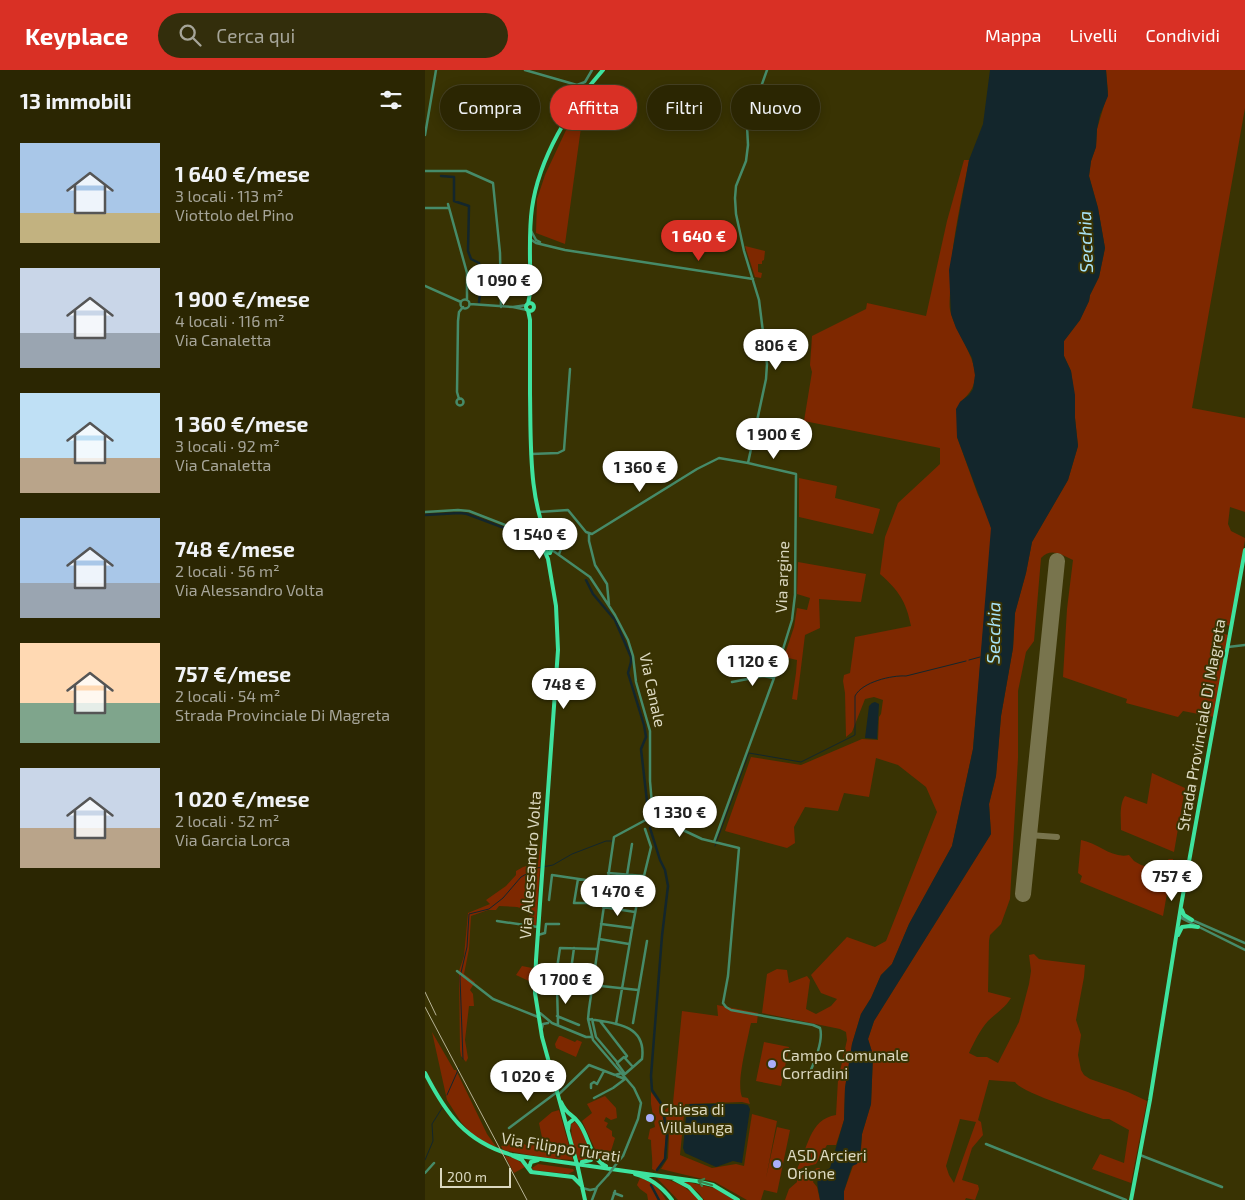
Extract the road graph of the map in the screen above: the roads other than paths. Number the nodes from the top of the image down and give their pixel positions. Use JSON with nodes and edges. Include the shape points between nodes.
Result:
{"nodes":[{"id":1,"x":437,"y":70,"type":"edge"},
{"id":2,"x":525,"y":70,"type":"edge"},
{"id":3,"x":592,"y":70,"type":"edge"},
{"id":4,"x":603,"y":70,"type":"edge"},
{"id":5,"x":767,"y":70,"type":"edge"},
{"id":6,"x":425,"y":135,"type":"edge"},
{"id":7,"x":425,"y":171,"type":"edge"},
{"id":8,"x":448,"y":204,"type":"dead end"},
{"id":9,"x":425,"y":208,"type":"edge"},
{"id":10,"x":449,"y":208,"type":"junction"},
{"id":11,"x":530,"y":229,"type":"junction"},
{"id":12,"x":530,"y":239,"type":"junction"},
{"id":13,"x":536,"y":241,"type":"junction"},
{"id":14,"x":531,"y":247,"type":"junction"},
{"id":15,"x":753,"y":279,"type":"junction"},
{"id":16,"x":425,"y":286,"type":"edge"},
{"id":17,"x":467,"y":300,"type":"junction"},
{"id":18,"x":461,"y":302,"type":"junction"},
{"id":19,"x":470,"y":304,"type":"junction"},
{"id":20,"x":529,"y":304,"type":"junction"},
{"id":21,"x":463,"y":307,"type":"junction"},
{"id":22,"x":501,"y":307,"type":"junction"},
{"id":23,"x":513,"y":307,"type":"junction"},
{"id":24,"x":529,"y":310,"type":"junction"},
{"id":25,"x":570,"y":369,"type":"dead end"},
{"id":26,"x":459,"y":399,"type":"dead end"},
{"id":27,"x":531,"y":454,"type":"junction"},
{"id":28,"x":747,"y":463,"type":"junction"},
{"id":29,"x":425,"y":512,"type":"edge"},
{"id":30,"x":539,"y":512,"type":"junction"},
{"id":31,"x":544,"y":528,"type":"junction"},
{"id":32,"x":538,"y":529,"type":"junction"},
{"id":33,"x":568,"y":531,"type":"dead end"},
{"id":34,"x":525,"y":533,"type":"junction"},
{"id":35,"x":589,"y":534,"type":"junction"},
{"id":36,"x":542,"y":541,"type":"junction"},
{"id":37,"x":1245,"y":550,"type":"edge"},
{"id":38,"x":549,"y":552,"type":"junction"},
{"id":39,"x":559,"y":554,"type":"junction"},
{"id":40,"x":609,"y":606,"type":"junction"},
{"id":41,"x":1245,"y":645,"type":"edge"},
{"id":42,"x":1228,"y":647,"type":"junction"},
{"id":43,"x":774,"y":678,"type":"junction"},
{"id":44,"x":732,"y":682,"type":"dead end"},
{"id":45,"x":653,"y":816,"type":"junction"},
{"id":46,"x":645,"y":829,"type":"dead end"},
{"id":47,"x":716,"y":842,"type":"junction"},
{"id":48,"x":632,"y":844,"type":"dead end"},
{"id":49,"x":608,"y":873,"type":"junction"},
{"id":50,"x":627,"y":875,"type":"junction"},
{"id":51,"x":642,"y":877,"type":"junction"},
{"id":52,"x":578,"y":879,"type":"junction"},
{"id":53,"x":606,"y":883,"type":"junction"},
{"id":54,"x":1184,"y":890,"type":"junction"},
{"id":55,"x":549,"y":900,"type":"dead end"},
{"id":56,"x":627,"y":902,"type":"dead end"},
{"id":57,"x":603,"y":905,"type":"junction"},
{"id":58,"x":635,"y":912,"type":"junction"},
{"id":59,"x":1179,"y":917,"type":"junction"},
{"id":60,"x":497,"y":920,"type":"dead end"},
{"id":61,"x":1192,"y":920,"type":"junction"},
{"id":62,"x":559,"y":924,"type":"dead end"},
{"id":63,"x":601,"y":924,"type":"junction"},
{"id":64,"x":538,"y":927,"type":"junction"},
{"id":65,"x":1198,"y":927,"type":"junction"},
{"id":66,"x":632,"y":928,"type":"junction"},
{"id":67,"x":538,"y":935,"type":"junction"},
{"id":68,"x":599,"y":939,"type":"junction"},
{"id":69,"x":647,"y":941,"type":"dead end"},
{"id":70,"x":1243,"y":942,"type":"edge"},
{"id":71,"x":629,"y":944,"type":"junction"},
{"id":72,"x":574,"y":948,"type":"junction"},
{"id":73,"x":1241,"y":948,"type":"junction"},
{"id":74,"x":598,"y":949,"type":"junction"},
{"id":75,"x":1245,"y":950,"type":"edge"},
{"id":76,"x":1173,"y":951,"type":"junction"},
{"id":77,"x":459,"y":973,"type":"dead end"},
{"id":78,"x":557,"y":975,"type":"dead end"},
{"id":79,"x":570,"y":977,"type":"dead end"},
{"id":80,"x":592,"y":985,"type":"junction"},
{"id":81,"x":622,"y":988,"type":"junction"},
{"id":82,"x":639,"y":990,"type":"junction"},
{"id":83,"x":591,"y":992,"type":"junction"},
{"id":84,"x":537,"y":1008,"type":"junction"},
{"id":85,"x":557,"y":1016,"type":"junction"},
{"id":86,"x":538,"y":1018,"type":"junction"},
{"id":87,"x":590,"y":1019,"type":"junction"},
{"id":88,"x":600,"y":1021,"type":"junction"},
{"id":89,"x":549,"y":1022,"type":"junction"},
{"id":90,"x":633,"y":1023,"type":"dead end"},
{"id":91,"x":616,"y":1024,"type":"junction"},
{"id":92,"x":558,"y":1025,"type":"junction"},
{"id":93,"x":579,"y":1025,"type":"dead end"},
{"id":94,"x":542,"y":1037,"type":"junction"},
{"id":95,"x":591,"y":1037,"type":"junction"},
{"id":96,"x":625,"y":1058,"type":"junction"},
{"id":97,"x":617,"y":1065,"type":"junction"},
{"id":98,"x":633,"y":1067,"type":"junction"},
{"id":99,"x":604,"y":1071,"type":"junction"},
{"id":100,"x":425,"y":1073,"type":"edge"},
{"id":101,"x":623,"y":1074,"type":"junction"},
{"id":102,"x":616,"y":1075,"type":"junction"},
{"id":103,"x":808,"y":1077,"type":"dead end"},
{"id":104,"x":591,"y":1088,"type":"dead end"},
{"id":105,"x":557,"y":1094,"type":"junction"},
{"id":106,"x":594,"y":1098,"type":"dead end"},
{"id":107,"x":563,"y":1118,"type":"junction"},
{"id":108,"x":574,"y":1119,"type":"junction"},
{"id":109,"x":509,"y":1128,"type":"dead end"},
{"id":110,"x":569,"y":1137,"type":"junction"},
{"id":111,"x":986,"y":1144,"type":"dead end"},
{"id":112,"x":593,"y":1152,"type":"junction"},
{"id":113,"x":512,"y":1155,"type":"junction"},
{"id":114,"x":1139,"y":1155,"type":"junction"},
{"id":115,"x":541,"y":1159,"type":"junction"},
{"id":116,"x":570,"y":1162,"type":"junction"},
{"id":117,"x":434,"y":1163,"type":"dead end"},
{"id":118,"x":578,"y":1168,"type":"junction"},
{"id":119,"x":621,"y":1170,"type":"junction"},
{"id":120,"x":533,"y":1172,"type":"junction"},
{"id":121,"x":425,"y":1173,"type":"edge"},
{"id":122,"x":570,"y":1176,"type":"junction"},
{"id":123,"x":579,"y":1176,"type":"junction"},
{"id":124,"x":669,"y":1177,"type":"junction"},
{"id":125,"x":582,"y":1187,"type":"junction"},
{"id":126,"x":660,"y":1187,"type":"junction"},
{"id":127,"x":1222,"y":1187,"type":"dead end"},
{"id":128,"x":597,"y":1188,"type":"junction"},
{"id":129,"x":591,"y":1190,"type":"junction"},
{"id":130,"x":594,"y":1194,"type":"junction"},
{"id":131,"x":622,"y":1196,"type":"dead end"},
{"id":132,"x":585,"y":1200,"type":"edge"},
{"id":133,"x":593,"y":1200,"type":"edge"},
{"id":134,"x":611,"y":1200,"type":"edge"},
{"id":135,"x":668,"y":1200,"type":"edge"},
{"id":136,"x":672,"y":1200,"type":"edge"},
{"id":137,"x":701,"y":1200,"type":"edge"},
{"id":138,"x":738,"y":1200,"type":"edge"},
{"id":139,"x":1126,"y":1200,"type":"edge"},
{"id":140,"x":1131,"y":1200,"type":"edge"}],
"edges":[{"from":1,"to":6,"type":"street"},
{"from":2,"to":3,"type":"street","via":[[577,85],[585,82]]},
{"from":4,"to":11,"type":"main road","via":[[571,110],[548,155],[535,195]]},
{"from":5,"to":15,"type":"street","via":[[747,126],[748,145],[735,198]]},
{"from":7,"to":22,"type":"street","via":[[466,171],[493,183]]},
{"from":8,"to":10,"type":"street"},
{"from":9,"to":10,"type":"street"},
{"from":10,"to":17,"type":"street","via":[[467,272]]},
{"from":11,"to":12,"type":"main road"},
{"from":11,"to":13,"type":"street"},
{"from":12,"to":13,"type":"street"},
{"from":12,"to":14,"type":"main road"},
{"from":13,"to":14,"type":"street"},
{"from":13,"to":15,"type":"street","via":[[565,250]]},
{"from":14,"to":20,"type":"main road"},
{"from":15,"to":28,"type":"street","via":[[760,305],[767,370]]},
{"from":16,"to":18,"type":"street"},
{"from":17,"to":18,"type":"street"},
{"from":17,"to":19,"type":"street"},
{"from":18,"to":21,"type":"street"},
{"from":19,"to":21,"type":"street"},
{"from":19,"to":22,"type":"street"},
{"from":20,"to":23,"type":"street"},
{"from":20,"to":24,"type":"main road"},
{"from":20,"to":24,"type":"main road","via":[[534,308]]},
{"from":21,"to":26,"type":"street","via":[[458,321]]},
{"from":22,"to":23,"type":"street"},
{"from":23,"to":24,"type":"street"},
{"from":24,"to":27,"type":"main road"},
{"from":25,"to":27,"type":"street","via":[[564,450],[558,454]]},
{"from":27,"to":30,"type":"main road"},
{"from":28,"to":35,"type":"street","via":[[719,458],[712,460]]},
{"from":28,"to":43,"type":"street","name":"Via argine","via":[[796,474],[795,595],[792,620]]},
{"from":29,"to":34,"type":"street","via":[[464,510]]},
{"from":30,"to":31,"type":"main road"},
{"from":30,"to":32,"type":"main road"},
{"from":30,"to":35,"type":"street","via":[[568,510]]},
{"from":31,"to":32,"type":"main road"},
{"from":31,"to":38,"type":"main road"},
{"from":32,"to":34,"type":"street"},
{"from":32,"to":36,"type":"main road","via":[[537,534]]},
{"from":33,"to":39,"type":"street"},
{"from":34,"to":36,"type":"street"},
{"from":35,"to":40,"type":"street","via":[[595,565],[607,584]]},
{"from":36,"to":38,"type":"main road"},
{"from":37,"to":42,"type":"main road","name":"Strada Provinciale Di Magreta"},
{"from":38,"to":39,"type":"street","name":"Via Canale"},
{"from":38,"to":64,"type":"main road","name":"Via Alessandro Volta","via":[[558,650]]},
{"from":39,"to":40,"type":"street","name":"Via Canale","via":[[590,577]]},
{"from":40,"to":45,"type":"street","name":"Via Canale","via":[[630,646],[650,731]]},
{"from":41,"to":42,"type":"street"},
{"from":42,"to":54,"type":"main road","name":"Strada Provinciale Di Magreta"},
{"from":43,"to":44,"type":"street","via":[[763,676]]},
{"from":43,"to":47,"type":"street","name":"Via argine"},
{"from":45,"to":47,"type":"street"},
{"from":45,"to":49,"type":"street","via":[[614,837]]},
{"from":46,"to":51,"type":"street","via":[[651,847]]},
{"from":47,"to":103,"type":"street","via":[[739,848],[723,1003],[731,1010],[820,1028],[821,1035]]},
{"from":48,"to":50,"type":"street"},
{"from":49,"to":50,"type":"street"},
{"from":49,"to":53,"type":"street"},
{"from":50,"to":51,"type":"street"},
{"from":50,"to":56,"type":"street"},
{"from":51,"to":58,"type":"street"},
{"from":52,"to":53,"type":"street"},
{"from":52,"to":55,"type":"street","via":[[552,875]]},
{"from":52,"to":57,"type":"street","via":[[575,904]]},
{"from":53,"to":57,"type":"street"},
{"from":54,"to":59,"type":"main road","name":"Strada Provinciale Di Magreta"},
{"from":54,"to":61,"type":"main road","via":[[1182,912]]},
{"from":57,"to":58,"type":"street"},
{"from":57,"to":63,"type":"street"},
{"from":58,"to":66,"type":"street"},
{"from":59,"to":61,"type":"street"},
{"from":59,"to":65,"type":"street"},
{"from":59,"to":76,"type":"main road","name":"Strada Provinciale Di Magreta"},
{"from":60,"to":64,"type":"street"},
{"from":61,"to":70,"type":"street"},
{"from":62,"to":67,"type":"street","via":[[546,924],[545,933]]},
{"from":63,"to":66,"type":"street"},
{"from":63,"to":68,"type":"street"},
{"from":64,"to":67,"type":"main road","name":"Via Alessandro Volta"},
{"from":65,"to":73,"type":"street"},
{"from":65,"to":76,"type":"main road","via":[[1182,927]]},
{"from":66,"to":71,"type":"street"},
{"from":67,"to":84,"type":"main road","name":"Via Alessandro Volta"},
{"from":68,"to":71,"type":"street"},
{"from":68,"to":74,"type":"street"},
{"from":69,"to":82,"type":"street"},
{"from":70,"to":73,"type":"street","via":[[1239,944]]},
{"from":71,"to":81,"type":"street"},
{"from":72,"to":74,"type":"street"},
{"from":72,"to":78,"type":"street","via":[[560,948]]},
{"from":72,"to":79,"type":"street"},
{"from":73,"to":75,"type":"street"},
{"from":74,"to":80,"type":"street"},
{"from":76,"to":114,"type":"main road","name":"Strada Provinciale Di Magreta"},
{"from":77,"to":86,"type":"street","via":[[493,998]]},
{"from":80,"to":81,"type":"street"},
{"from":80,"to":83,"type":"street"},
{"from":81,"to":82,"type":"street"},
{"from":81,"to":91,"type":"street"},
{"from":82,"to":90,"type":"street"},
{"from":83,"to":85,"type":"street","via":[[557,986]]},
{"from":83,"to":87,"type":"street"},
{"from":84,"to":86,"type":"main road","name":"Via Alessandro Volta"},
{"from":84,"to":89,"type":"street"},
{"from":85,"to":92,"type":"street"},
{"from":85,"to":93,"type":"street"},
{"from":86,"to":89,"type":"street"},
{"from":86,"to":94,"type":"main road","name":"Via Alessandro Volta"},
{"from":87,"to":88,"type":"street"},
{"from":87,"to":95,"type":"street"},
{"from":87,"to":97,"type":"street","via":[[596,1037]]},
{"from":88,"to":91,"type":"street"},
{"from":88,"to":96,"type":"street","via":[[627,1056]]},
{"from":89,"to":92,"type":"street"},
{"from":89,"to":94,"type":"street","via":[[542,1026]]},
{"from":91,"to":98,"type":"street","via":[[634,1032],[643,1046],[642,1059]]},
{"from":92,"to":95,"type":"street"},
{"from":94,"to":105,"type":"main road","name":"Via Alessandro Volta"},
{"from":95,"to":97,"type":"street"},
{"from":96,"to":97,"type":"street"},
{"from":96,"to":98,"type":"street"},
{"from":97,"to":101,"type":"street"},
{"from":98,"to":101,"type":"street"},
{"from":99,"to":102,"type":"street"},
{"from":99,"to":104,"type":"street"},
{"from":99,"to":105,"type":"street","via":[[589,1065],[561,1094]]},
{"from":100,"to":113,"type":"main road","name":"Via Filippo Turati","via":[[439,1099],[468,1133],[485,1146]]},
{"from":101,"to":102,"type":"street"},
{"from":101,"to":128,"type":"street","bridge":true,"via":[[638,1095],[641,1107],[623,1156]]},
{"from":102,"to":106,"type":"street","via":[[625,1079]]},
{"from":105,"to":107,"type":"main road","name":"Via Alessandro Volta"},
{"from":105,"to":108,"type":"main road"},
{"from":105,"to":109,"type":"street"},
{"from":107,"to":108,"type":"main road"},
{"from":107,"to":110,"type":"main road","name":"Via Alessandro Volta"},
{"from":108,"to":110,"type":"main road","via":[[569,1123]]},
{"from":108,"to":112,"type":"main road"},
{"from":110,"to":118,"type":"main road","name":"Via Alessandro Volta","bridge":true},
{"from":111,"to":139,"type":"street"},
{"from":112,"to":116,"type":"main road","via":[[590,1161]]},
{"from":112,"to":119,"type":"main road","via":[[602,1164]]},
{"from":113,"to":115,"type":"main road","name":"Via Filippo Turati"},
{"from":113,"to":120,"type":"main road"},
{"from":114,"to":127,"type":"street"},
{"from":114,"to":140,"type":"main road","name":"Strada Provinciale Di Magreta"},
{"from":115,"to":116,"type":"main road","name":"Via Filippo Turati"},
{"from":115,"to":120,"type":"main road","via":[[531,1162],[529,1168]]},
{"from":116,"to":119,"type":"main road","name":"Via Filippo Turati"},
{"from":117,"to":121,"type":"street"},
{"from":118,"to":122,"type":"main road"},
{"from":118,"to":123,"type":"main road"},
{"from":119,"to":124,"type":"main road","name":"Via Filippo Turati"},
{"from":119,"to":126,"type":"main road","via":[[645,1176]]},
{"from":120,"to":122,"type":"main road"},
{"from":122,"to":123,"type":"main road"},
{"from":122,"to":125,"type":"main road"},
{"from":123,"to":125,"type":"main road"},
{"from":124,"to":137,"type":"main road","via":[[689,1187]]},
{"from":138,"to":124,"type":"main road","name":"Via Filippo Turati","one_way":true,"via":[[705,1182]]},
{"from":125,"to":129,"type":"street"},
{"from":125,"to":132,"type":"main road"},
{"from":126,"to":135,"type":"main road"},
{"from":126,"to":136,"type":"main road"},
{"from":128,"to":129,"type":"street"},
{"from":128,"to":130,"type":"street"},
{"from":129,"to":130,"type":"street"},
{"from":130,"to":133,"type":"street"},
{"from":131,"to":134,"type":"street","via":[[615,1192]]}]}
